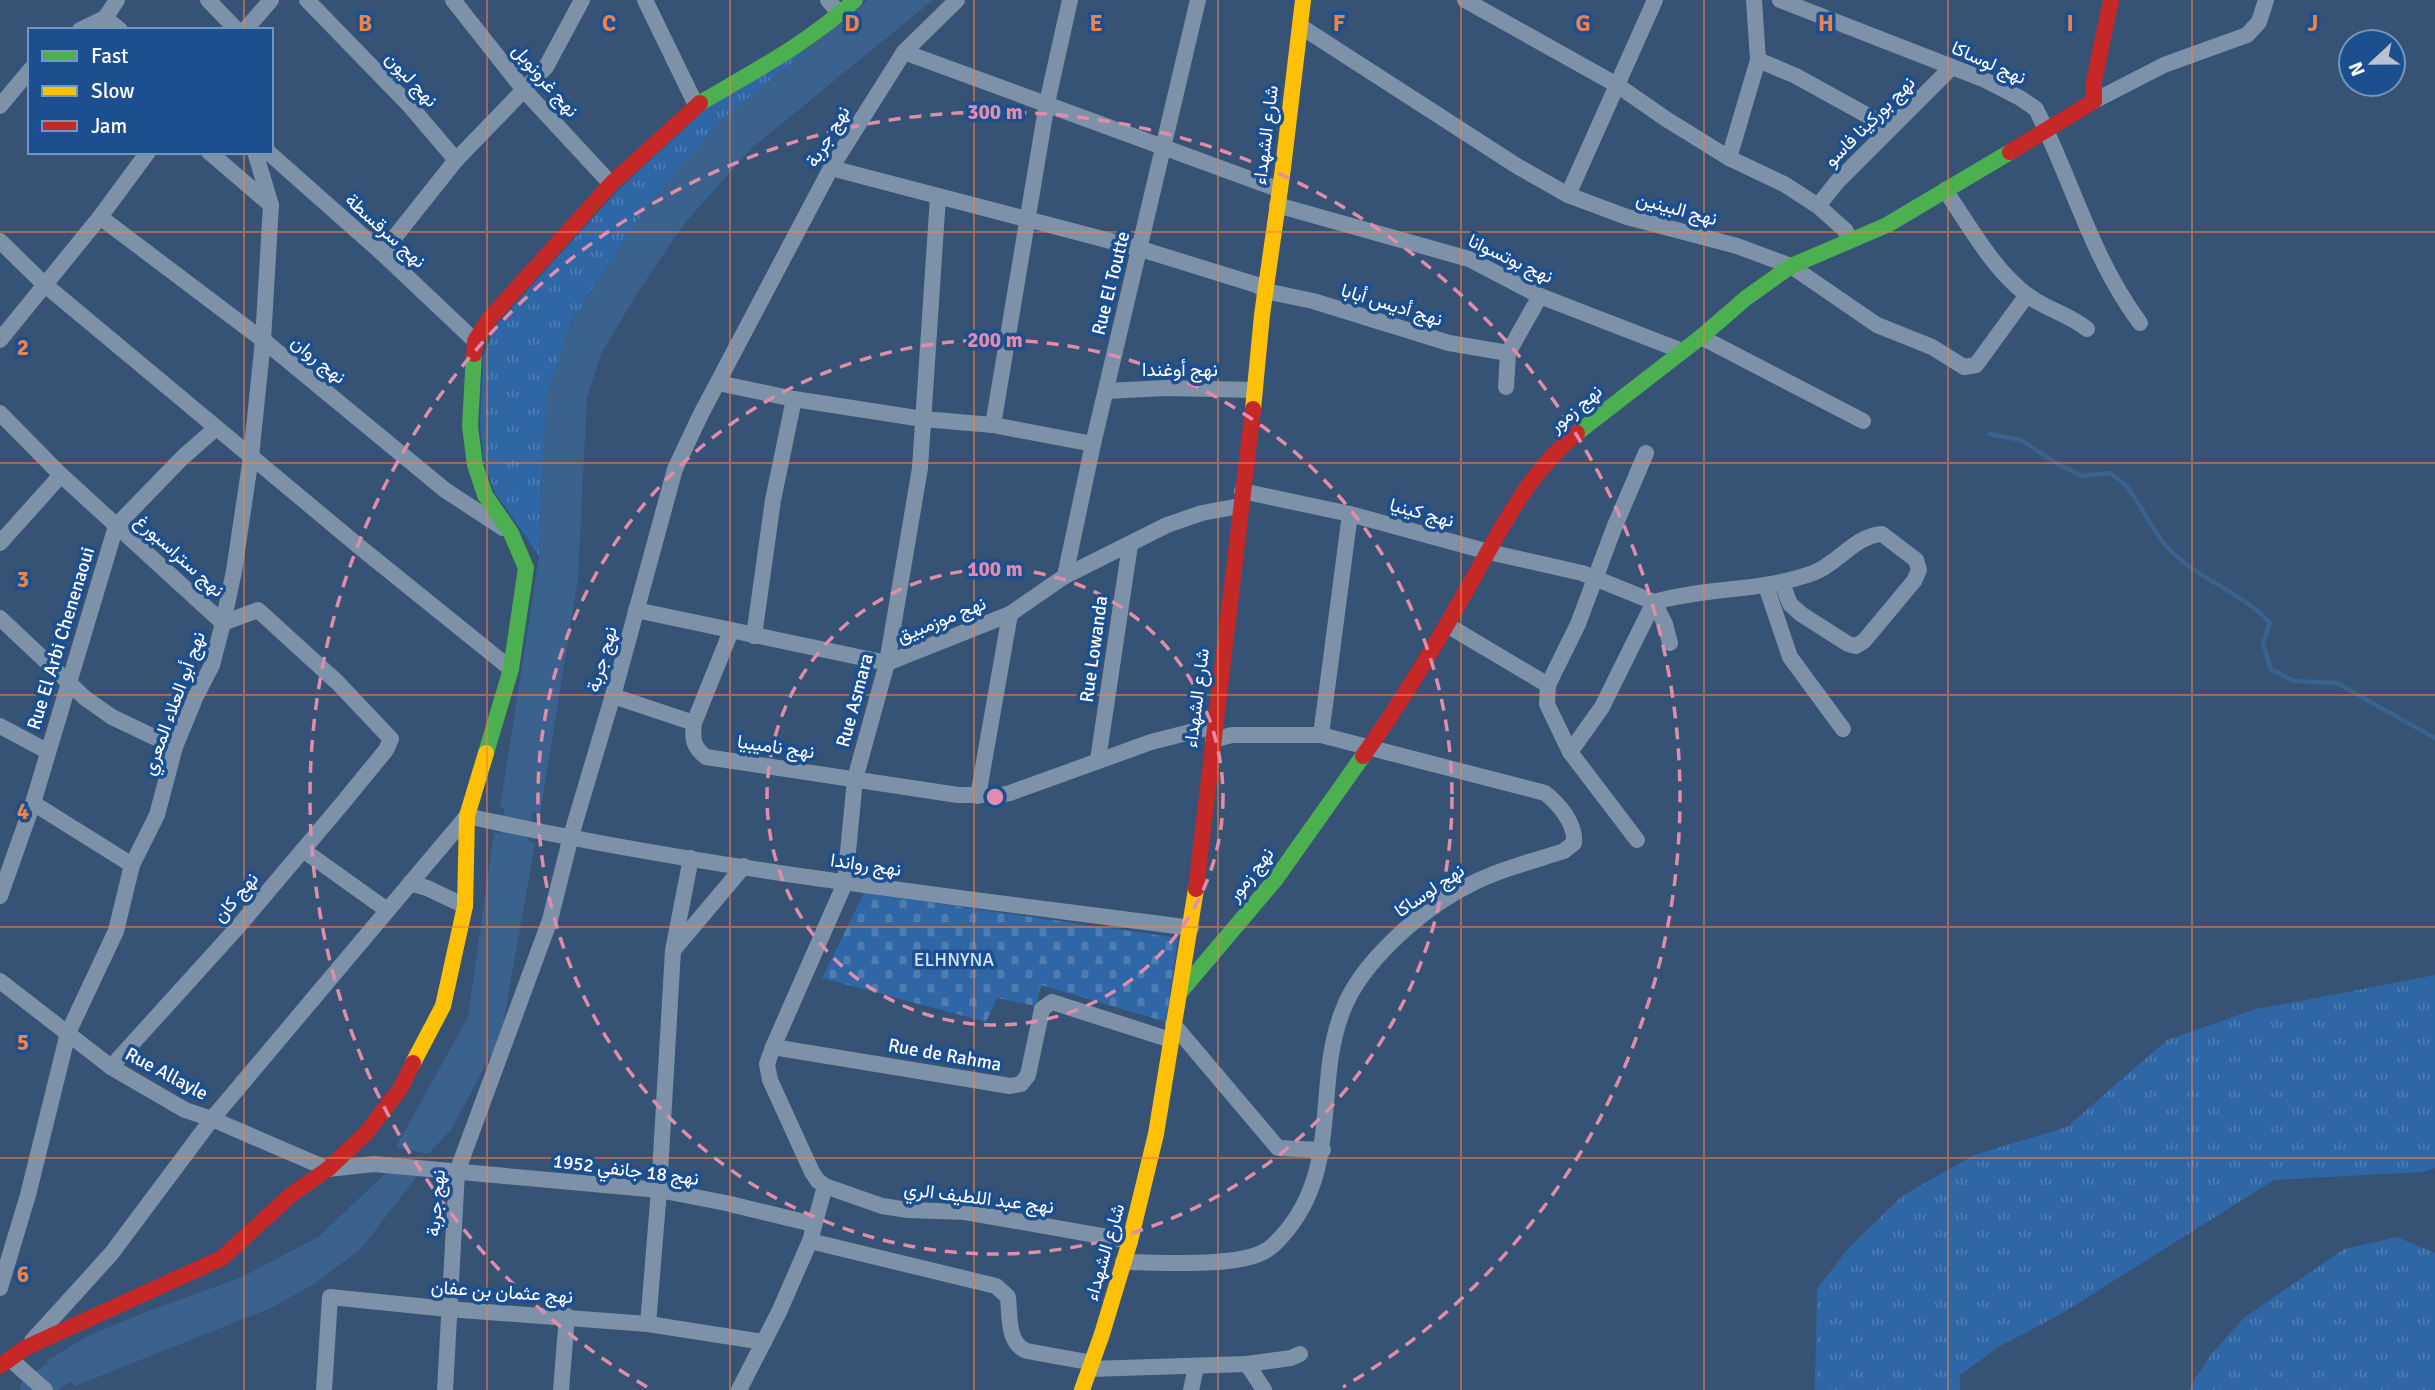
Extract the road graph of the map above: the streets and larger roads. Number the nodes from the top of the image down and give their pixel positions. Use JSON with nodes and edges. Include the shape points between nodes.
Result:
{"nodes":[{"id":1,"x":117,"y":0,"type":"edge"},
{"id":2,"x":208,"y":0,"type":"edge"},
{"id":3,"x":271,"y":0,"type":"edge"},
{"id":4,"x":307,"y":0,"type":"edge"},
{"id":5,"x":453,"y":0,"type":"edge"},
{"id":6,"x":582,"y":0,"type":"edge"},
{"id":7,"x":645,"y":0,"type":"edge"},
{"id":8,"x":828,"y":0,"type":"edge"},
{"id":9,"x":855,"y":0,"type":"edge"},
{"id":10,"x":957,"y":0,"type":"edge"},
{"id":11,"x":1070,"y":0,"type":"edge"},
{"id":12,"x":1198,"y":0,"type":"edge"},
{"id":13,"x":1303,"y":0,"type":"edge"},
{"id":14,"x":1465,"y":0,"type":"edge"},
{"id":15,"x":1655,"y":0,"type":"edge"},
{"id":16,"x":1754,"y":0,"type":"edge"},
{"id":17,"x":1780,"y":0,"type":"edge"},
{"id":18,"x":1806,"y":0,"type":"edge"},
{"id":19,"x":2111,"y":0,"type":"edge"},
{"id":20,"x":2266,"y":0,"type":"edge"},
{"id":21,"x":1822,"y":8,"type":"edge"},
{"id":22,"x":840,"y":14,"type":"junction"},
{"id":23,"x":106,"y":18,"type":"junction"},
{"id":24,"x":1300,"y":26,"type":"junction"},
{"id":25,"x":84,"y":28,"type":"edge"},
{"id":26,"x":118,"y":28,"type":"edge"},
{"id":27,"x":235,"y":28,"type":"edge"},
{"id":28,"x":246,"y":28,"type":"edge"},
{"id":29,"x":904,"y":52,"type":"junction"},
{"id":30,"x":1758,"y":60,"type":"junction"},
{"id":31,"x":1952,"y":67,"type":"junction"},
{"id":32,"x":28,"y":73,"type":"edge"},
{"id":33,"x":1617,"y":85,"type":"junction"},
{"id":34,"x":524,"y":90,"type":"junction"},
{"id":35,"x":2094,"y":101,"type":"junction"},
{"id":36,"x":1047,"y":103,"type":"junction"},
{"id":37,"x":696,"y":105,"type":"junction"},
{"id":38,"x":0,"y":107,"type":"edge"},
{"id":39,"x":1890,"y":128,"type":"junction"},
{"id":40,"x":2047,"y":130,"type":"junction"},
{"id":41,"x":1162,"y":148,"type":"junction"},
{"id":42,"x":147,"y":154,"type":"edge"},
{"id":43,"x":211,"y":154,"type":"edge"},
{"id":44,"x":256,"y":154,"type":"edge"},
{"id":45,"x":270,"y":154,"type":"edge"},
{"id":46,"x":1729,"y":158,"type":"junction"},
{"id":47,"x":456,"y":160,"type":"junction"},
{"id":48,"x":831,"y":168,"type":"junction"},
{"id":49,"x":611,"y":184,"type":"junction"},
{"id":50,"x":1945,"y":190,"type":"junction"},
{"id":51,"x":1568,"y":195,"type":"junction"},
{"id":52,"x":938,"y":196,"type":"junction"},
{"id":53,"x":1279,"y":198,"type":"junction"},
{"id":54,"x":271,"y":205,"type":"junction"},
{"id":55,"x":1818,"y":206,"type":"junction"},
{"id":56,"x":100,"y":217,"type":"junction"},
{"id":57,"x":1029,"y":221,"type":"junction"},
{"id":58,"x":1848,"y":240,"type":"junction"},
{"id":59,"x":0,"y":241,"type":"edge"},
{"id":60,"x":1141,"y":249,"type":"junction"},
{"id":61,"x":382,"y":253,"type":"junction"},
{"id":62,"x":1791,"y":266,"type":"junction"},
{"id":63,"x":44,"y":285,"type":"junction"},
{"id":64,"x":1265,"y":291,"type":"junction"},
{"id":65,"x":2027,"y":295,"type":"junction"},
{"id":66,"x":1540,"y":296,"type":"junction"},
{"id":67,"x":2140,"y":323,"type":"dead end"},
{"id":68,"x":2087,"y":329,"type":"dead end"},
{"id":69,"x":1701,"y":337,"type":"junction"},
{"id":70,"x":0,"y":340,"type":"edge"},
{"id":71,"x":263,"y":340,"type":"junction"},
{"id":72,"x":475,"y":341,"type":"junction"},
{"id":73,"x":1682,"y":351,"type":"junction"},
{"id":74,"x":1508,"y":353,"type":"junction"},
{"id":75,"x":718,"y":383,"type":"junction"},
{"id":76,"x":1506,"y":387,"type":"dead end"},
{"id":77,"x":1255,"y":390,"type":"junction"},
{"id":78,"x":1106,"y":391,"type":"junction"},
{"id":79,"x":794,"y":399,"type":"junction"},
{"id":80,"x":0,"y":413,"type":"edge"},
{"id":81,"x":923,"y":419,"type":"junction"},
{"id":82,"x":1863,"y":421,"type":"dead end"},
{"id":83,"x":993,"y":425,"type":"junction"},
{"id":84,"x":216,"y":428,"type":"junction"},
{"id":85,"x":1093,"y":444,"type":"junction"},
{"id":86,"x":1646,"y":453,"type":"dead end"},
{"id":87,"x":251,"y":457,"type":"junction"},
{"id":88,"x":61,"y":475,"type":"junction"},
{"id":89,"x":1241,"y":498,"type":"junction"},
{"id":90,"x":1350,"y":514,"type":"junction"},
{"id":91,"x":116,"y":526,"type":"junction"},
{"id":92,"x":511,"y":533,"type":"junction"},
{"id":93,"x":0,"y":543,"type":"edge"},
{"id":94,"x":1130,"y":545,"type":"junction"},
{"id":95,"x":1489,"y":552,"type":"junction"},
{"id":96,"x":1065,"y":576,"type":"junction"},
{"id":97,"x":1595,"y":577,"type":"junction"},
{"id":98,"x":1774,"y":585,"type":"junction"},
{"id":99,"x":1654,"y":602,"type":"junction"},
{"id":100,"x":636,"y":610,"type":"junction"},
{"id":101,"x":1010,"y":614,"type":"junction"},
{"id":102,"x":0,"y":618,"type":"edge"},
{"id":103,"x":223,"y":623,"type":"junction"},
{"id":104,"x":1447,"y":625,"type":"junction"},
{"id":105,"x":731,"y":631,"type":"junction"},
{"id":106,"x":754,"y":636,"type":"junction"},
{"id":107,"x":1670,"y":643,"type":"dead end"},
{"id":108,"x":887,"y":663,"type":"junction"},
{"id":109,"x":511,"y":669,"type":"junction"},
{"id":110,"x":69,"y":684,"type":"junction"},
{"id":111,"x":1548,"y":685,"type":"junction"},
{"id":112,"x":612,"y":696,"type":"junction"},
{"id":113,"x":694,"y":723,"type":"junction"},
{"id":114,"x":0,"y":726,"type":"edge"},
{"id":115,"x":1843,"y":729,"type":"dead end"},
{"id":116,"x":1213,"y":733,"type":"junction"},
{"id":117,"x":1321,"y":736,"type":"junction"},
{"id":118,"x":176,"y":747,"type":"junction"},
{"id":119,"x":1369,"y":748,"type":"junction"},
{"id":120,"x":386,"y":750,"type":"joint"},
{"id":121,"x":47,"y":751,"type":"junction"},
{"id":122,"x":1570,"y":752,"type":"junction"},
{"id":123,"x":1098,"y":760,"type":"junction"},
{"id":124,"x":855,"y":779,"type":"junction"},
{"id":125,"x":978,"y":796,"type":"junction"},
{"id":126,"x":33,"y":803,"type":"junction"},
{"id":127,"x":467,"y":816,"type":"junction"},
{"id":128,"x":571,"y":836,"type":"junction"},
{"id":129,"x":1637,"y":840,"type":"dead end"},
{"id":130,"x":303,"y":850,"type":"junction"},
{"id":131,"x":691,"y":858,"type":"junction"},
{"id":132,"x":132,"y":865,"type":"junction"},
{"id":133,"x":744,"y":866,"type":"junction"},
{"id":134,"x":410,"y":883,"type":"junction"},
{"id":135,"x":845,"y":883,"type":"junction"},
{"id":136,"x":0,"y":896,"type":"edge"},
{"id":137,"x":465,"y":906,"type":"junction"},
{"id":138,"x":387,"y":910,"type":"junction"},
{"id":139,"x":1191,"y":928,"type":"junction"},
{"id":140,"x":673,"y":950,"type":"junction"},
{"id":141,"x":0,"y":981,"type":"edge"},
{"id":142,"x":1179,"y":993,"type":"junction"},
{"id":143,"x":1172,"y":1032,"type":"junction"},
{"id":144,"x":68,"y":1033,"type":"junction"},
{"id":145,"x":773,"y":1047,"type":"junction"},
{"id":146,"x":111,"y":1068,"type":"junction"},
{"id":147,"x":212,"y":1119,"type":"junction"},
{"id":148,"x":1323,"y":1150,"type":"junction"},
{"id":149,"x":433,"y":1168,"type":"joint"},
{"id":150,"x":328,"y":1169,"type":"junction"},
{"id":151,"x":457,"y":1172,"type":"junction"},
{"id":152,"x":825,"y":1186,"type":"junction"},
{"id":153,"x":659,"y":1190,"type":"junction"},
{"id":154,"x":811,"y":1233,"type":"junction"},
{"id":155,"x":1130,"y":1241,"type":"junction"},
{"id":156,"x":1123,"y":1262,"type":"junction"},
{"id":157,"x":0,"y":1288,"type":"edge"},
{"id":158,"x":448,"y":1309,"type":"junction"},
{"id":159,"x":567,"y":1316,"type":"junction"},
{"id":160,"x":648,"y":1324,"type":"junction"},
{"id":161,"x":764,"y":1342,"type":"junction"},
{"id":162,"x":25,"y":1348,"type":"junction"},
{"id":163,"x":1300,"y":1354,"type":"dead end"},
{"id":164,"x":9,"y":1364,"type":"edge"},
{"id":165,"x":1247,"y":1364,"type":"junction"},
{"id":166,"x":1091,"y":1366,"type":"junction"},
{"id":167,"x":1196,"y":1367,"type":"junction"},
{"id":168,"x":45,"y":1390,"type":"edge"},
{"id":169,"x":324,"y":1390,"type":"edge"},
{"id":170,"x":445,"y":1390,"type":"edge"},
{"id":171,"x":561,"y":1390,"type":"edge"},
{"id":172,"x":739,"y":1390,"type":"edge"},
{"id":173,"x":1082,"y":1390,"type":"edge"},
{"id":174,"x":1191,"y":1390,"type":"edge"},
{"id":175,"x":1264,"y":1390,"type":"edge"}],
"edges":[{"from":1,"to":23,"type":"street"},
{"from":2,"to":27,"type":"street"},
{"from":3,"to":28,"type":"street"},
{"from":4,"to":47,"type":"street","name":"نهج ليون"},
{"from":5,"to":34,"type":"street","name":"نهج غرونوبل"},
{"from":6,"to":34,"type":"street","via":[[546,67]]},
{"from":7,"to":37,"type":"street"},
{"from":8,"to":22,"type":"street"},
{"from":9,"to":22,"type":"street"},
{"from":10,"to":29,"type":"street","name":"نهج جربة"},
{"from":11,"to":36,"type":"street"},
{"from":12,"to":41,"type":"street","name":"Rue El Toutte"},
{"from":13,"to":24,"type":"street","name":"شارع الشهداء"},
{"from":14,"to":33,"type":"street"},
{"from":15,"to":33,"type":"street"},
{"from":16,"to":30,"type":"street"},
{"from":17,"to":21,"type":"street","name":"نهج لوساكا"},
{"from":18,"to":21,"type":"street"},
{"from":19,"to":35,"type":"street"},
{"from":20,"to":35,"type":"street","via":[[2259,22],[2247,35],[2164,65]]},
{"from":21,"to":31,"type":"street","name":"نهج لوساكا","via":[[1845,26]]},
{"from":22,"to":37,"type":"street"},
{"from":23,"to":25,"type":"street"},
{"from":23,"to":26,"type":"street"},
{"from":24,"to":51,"type":"street","name":"نهج البينين"},
{"from":24,"to":53,"type":"street","name":"شارع الشهداء"},
{"from":29,"to":36,"type":"street","name":"نهج بوتسوانا"},
{"from":29,"to":48,"type":"street","name":"نهج جربة"},
{"from":30,"to":39,"type":"street"},
{"from":30,"to":46,"type":"street"},
{"from":31,"to":39,"type":"street","name":"نهج بوركينا فاسو"},
{"from":31,"to":40,"type":"street","name":"نهج لوساكا","via":[[2020,98],[2036,109]]},
{"from":32,"to":38,"type":"street"},
{"from":33,"to":46,"type":"street"},
{"from":33,"to":51,"type":"street"},
{"from":34,"to":47,"type":"street"},
{"from":34,"to":49,"type":"street","name":"نهج غرونوبل"},
{"from":35,"to":40,"type":"street","name":"نهج زمور"},
{"from":36,"to":41,"type":"street","name":"نهج بوتسوانا"},
{"from":36,"to":57,"type":"street"},
{"from":37,"to":49,"type":"street"},
{"from":39,"to":55,"type":"street","name":"نهج بوركينا فاسو"},
{"from":40,"to":50,"type":"street","name":"نهج زمور"},
{"from":40,"to":67,"type":"street","name":"نهج لوساكا","via":[[2098,254]]},
{"from":41,"to":53,"type":"street","name":"نهج بوتسوانا"},
{"from":41,"to":60,"type":"street","name":"Rue El Toutte"},
{"from":42,"to":56,"type":"street"},
{"from":43,"to":54,"type":"street"},
{"from":44,"to":54,"type":"street","name":"نهج أبو العلاء المعري"},
{"from":45,"to":61,"type":"street","name":"نهج سرقسطة"},
{"from":46,"to":55,"type":"street"},
{"from":47,"to":61,"type":"street"},
{"from":48,"to":52,"type":"street","name":"نهج أديس أبابا"},
{"from":48,"to":75,"type":"street","name":"نهج جربة"},
{"from":49,"to":72,"type":"street","via":[[489,319]]},
{"from":50,"to":58,"type":"street","name":"نهج زمور","via":[[1887,225]]},
{"from":50,"to":65,"type":"street","via":[[1986,249]]},
{"from":51,"to":62,"type":"street","name":"نهج البينين","via":[[1627,218],[1737,246]]},
{"from":52,"to":57,"type":"street","name":"نهج أديس أبابا"},
{"from":52,"to":81,"type":"street","name":"Rue Asmara"},
{"from":53,"to":64,"type":"street","name":"شارع الشهداء"},
{"from":53,"to":66,"type":"street","name":"نهج بوتسوانا","via":[[1469,259]]},
{"from":54,"to":71,"type":"street","name":"نهج أبو العلاء المعري"},
{"from":55,"to":58,"type":"street","via":[[1846,231]]},
{"from":56,"to":63,"type":"street"},
{"from":56,"to":71,"type":"street","name":"نهج روان"},
{"from":57,"to":60,"type":"street","name":"نهج أديس أبابا"},
{"from":57,"to":83,"type":"street"},
{"from":58,"to":62,"type":"street","name":"نهج زمور"},
{"from":59,"to":63,"type":"street"},
{"from":60,"to":64,"type":"street","name":"نهج أديس أبابا"},
{"from":60,"to":78,"type":"street","name":"Rue El Toutte"},
{"from":61,"to":72,"type":"street","name":"نهج سرقسطة"},
{"from":62,"to":65,"type":"street","name":"نهج البينين","via":[[1877,325],[1932,347],[1964,367],[1976,365]]},
{"from":62,"to":69,"type":"street","name":"نهج زمور"},
{"from":63,"to":70,"type":"street"},
{"from":63,"to":84,"type":"street"},
{"from":64,"to":74,"type":"street","name":"نهج أديس أبابا","via":[[1449,343]]},
{"from":64,"to":77,"type":"street","name":"شارع الشهداء"},
{"from":65,"to":68,"type":"street","via":[[2073,317]]},
{"from":66,"to":73,"type":"street","name":"نهج بوتسوانا"},
{"from":66,"to":74,"type":"street"},
{"from":69,"to":73,"type":"street","name":"نهج زمور"},
{"from":69,"to":82,"type":"street"},
{"from":71,"to":87,"type":"street","name":"نهج أبو العلاء المعري"},
{"from":71,"to":92,"type":"street","name":"نهج روان","via":[[445,490]]},
{"from":72,"to":92,"type":"street","via":[[470,426],[475,465],[485,495]]},
{"from":73,"to":95,"type":"street","name":"نهج زمور","via":[[1561,446],[1527,485]]},
{"from":74,"to":76,"type":"street"},
{"from":75,"to":79,"type":"street"},
{"from":75,"to":100,"type":"street","name":"نهج جربة","via":[[675,469]]},
{"from":77,"to":78,"type":"street","name":"نهج أوغندا"},
{"from":77,"to":89,"type":"street","name":"شارع الشهداء"},
{"from":78,"to":85,"type":"street","name":"Rue El Toutte"},
{"from":79,"to":81,"type":"street"},
{"from":79,"to":106,"type":"street","via":[[773,500]]},
{"from":80,"to":88,"type":"street","name":"نهج ستراسبورغ"},
{"from":81,"to":83,"type":"street"},
{"from":81,"to":108,"type":"street","name":"Rue Asmara","via":[[920,468]]},
{"from":83,"to":85,"type":"street"},
{"from":84,"to":87,"type":"street"},
{"from":84,"to":91,"type":"street","name":"Rue El Arbi Chenenaoui"},
{"from":85,"to":96,"type":"street","name":"Rue El Toutte"},
{"from":86,"to":97,"type":"street"},
{"from":87,"to":103,"type":"street","name":"نهج أبو العلاء المعري"},
{"from":87,"to":109,"type":"street"},
{"from":88,"to":91,"type":"street","name":"نهج ستراسبورغ"},
{"from":88,"to":93,"type":"street"},
{"from":89,"to":90,"type":"street","name":"نهج كينيا"},
{"from":89,"to":94,"type":"street","name":"نهج موزمبيق","via":[[1167,525]]},
{"from":89,"to":116,"type":"street","name":"شارع الشهداء"},
{"from":90,"to":95,"type":"street","name":"نهج كينيا"},
{"from":90,"to":117,"type":"street"},
{"from":91,"to":103,"type":"street","name":"نهج ستراسبورغ"},
{"from":91,"to":110,"type":"street","name":"Rue El Arbi Chenenaoui"},
{"from":92,"to":109,"type":"street","via":[[526,568]]},
{"from":94,"to":96,"type":"street","name":"نهج موزمبيق"},
{"from":94,"to":123,"type":"street","name":"Rue Lowanda"},
{"from":95,"to":97,"type":"street","name":"نهج كينيا"},
{"from":95,"to":104,"type":"street","name":"نهج زمور"},
{"from":96,"to":101,"type":"street","name":"نهج موزمبيق"},
{"from":97,"to":99,"type":"street","name":"نهج كينيا"},
{"from":97,"to":111,"type":"street"},
{"from":98,"to":98,"type":"street","via":[[1816,572],[1874,534],[1882,534],[1916,560],[1919,570],[1856,646],[1801,614]]},
{"from":98,"to":99,"type":"street"},
{"from":98,"to":115,"type":"street","via":[[1790,657]]},
{"from":99,"to":107,"type":"street"},
{"from":99,"to":122,"type":"street","via":[[1602,707]]},
{"from":100,"to":105,"type":"street","name":"نهج موزمبيق"},
{"from":100,"to":112,"type":"street","name":"نهج جربة"},
{"from":101,"to":108,"type":"street","name":"نهج موزمبيق"},
{"from":101,"to":125,"type":"street"},
{"from":102,"to":110,"type":"street"},
{"from":103,"to":118,"type":"street","name":"نهج أبو العلاء المعري","via":[[212,665]]},
{"from":103,"to":120,"type":"street","name":"نهج ستراسبورغ","via":[[258,610],[374,720],[391,739]]},
{"from":104,"to":111,"type":"street"},
{"from":104,"to":119,"type":"street","name":"نهج زمور"},
{"from":105,"to":106,"type":"street","name":"نهج موزمبيق"},
{"from":105,"to":113,"type":"street"},
{"from":106,"to":108,"type":"street","name":"نهج موزمبيق"},
{"from":108,"to":124,"type":"street","name":"Rue Asmara"},
{"from":109,"to":127,"type":"street"},
{"from":110,"to":118,"type":"street","via":[[112,717]]},
{"from":110,"to":121,"type":"street","name":"Rue El Arbi Chenenaoui"},
{"from":111,"to":122,"type":"street","via":[[1547,704]]},
{"from":112,"to":113,"type":"street"},
{"from":112,"to":128,"type":"street","name":"نهج جربة"},
{"from":113,"to":124,"type":"street","name":"نهج ناميبيا","via":[[692,740],[706,757]]},
{"from":114,"to":121,"type":"street"},
{"from":116,"to":117,"type":"street","name":"نهج لوساكا"},
{"from":116,"to":123,"type":"street","name":"نهج ناميبيا","via":[[1151,742]]},
{"from":116,"to":139,"type":"street","name":"شارع الشهداء"},
{"from":117,"to":119,"type":"street","name":"نهج لوساكا"},
{"from":118,"to":132,"type":"street","name":"نهج أبو العلاء المعري","via":[[157,815]]},
{"from":119,"to":142,"type":"street","name":"نهج زمور","via":[[1275,880]]},
{"from":119,"to":148,"type":"street","name":"نهج لوساكا","via":[[1545,793],[1557,804],[1575,838],[1564,851],[1454,893],[1408,928],[1363,974],[1337,1029]]},
{"from":120,"to":130,"type":"street","name":"نهج كان"},
{"from":121,"to":126,"type":"street","name":"Rue El Arbi Chenenaoui"},
{"from":122,"to":129,"type":"street"},
{"from":123,"to":125,"type":"street","name":"نهج ناميبيا","via":[[1010,793]]},
{"from":124,"to":125,"type":"street","name":"نهج ناميبيا"},
{"from":124,"to":135,"type":"street","name":"Rue Asmara"},
{"from":126,"to":132,"type":"street"},
{"from":126,"to":136,"type":"street","name":"Rue El Arbi Chenenaoui"},
{"from":127,"to":128,"type":"street","name":"نهج رواندا"},
{"from":127,"to":134,"type":"street"},
{"from":127,"to":137,"type":"street"},
{"from":128,"to":131,"type":"street","name":"نهج رواندا"},
{"from":128,"to":151,"type":"street","name":"نهج جربة","via":[[550,920]]},
{"from":130,"to":138,"type":"street"},
{"from":130,"to":146,"type":"street","name":"نهج كان"},
{"from":131,"to":133,"type":"street","name":"نهج رواندا"},
{"from":131,"to":140,"type":"street"},
{"from":132,"to":144,"type":"street","name":"نهج أبو العلاء المعري","via":[[116,931]]},
{"from":133,"to":135,"type":"street","name":"نهج رواندا"},
{"from":133,"to":140,"type":"street"},
{"from":134,"to":137,"type":"street"},
{"from":134,"to":138,"type":"street"},
{"from":135,"to":139,"type":"street","name":"نهج رواندا"},
{"from":135,"to":145,"type":"street","name":"Rue Asmara"},
{"from":137,"to":150,"type":"street","via":[[443,1006],[420,1054],[374,1122]]},
{"from":138,"to":147,"type":"street"},
{"from":139,"to":142,"type":"street","name":"شارع الشهداء"},
{"from":140,"to":153,"type":"street"},
{"from":141,"to":144,"type":"street","name":"Rue Allayle"},
{"from":142,"to":143,"type":"street","name":"شارع الشهداء"},
{"from":143,"to":145,"type":"street","name":"Rue de Rahma","via":[[1048,1003],[1042,1009],[1028,1075],[1021,1084],[1010,1086]]},
{"from":143,"to":148,"type":"street","via":[[1278,1148]]},
{"from":143,"to":155,"type":"street","name":"شارع الشهداء","via":[[1149,1171]]},
{"from":144,"to":146,"type":"street","name":"Rue Allayle"},
{"from":144,"to":157,"type":"street","name":"نهج أبو العلاء المعري","via":[[29,1195]]},
{"from":145,"to":152,"type":"street","name":"Rue Asmara","via":[[767,1063],[770,1080],[813,1172]]},
{"from":146,"to":147,"type":"street","name":"Rue Allayle","via":[[185,1110]]},
{"from":147,"to":150,"type":"street","name":"Rue Allayle"},
{"from":147,"to":162,"type":"street","via":[[111,1254]]},
{"from":148,"to":156,"type":"street","name":"نهج لوساكا","via":[[1298,1216],[1268,1250],[1220,1261]]},
{"from":149,"to":150,"type":"street","name":"Rue Allayle","via":[[374,1164]]},
{"from":149,"to":151,"type":"street","name":"نهج 18 جانفي 1952"},
{"from":150,"to":162,"type":"street","via":[[222,1258]]},
{"from":151,"to":153,"type":"street","name":"نهج 18 جانفي 1952"},
{"from":151,"to":158,"type":"street","name":"نهج جربة"},
{"from":152,"to":154,"type":"street"},
{"from":152,"to":155,"type":"street","name":"نهج عبد اللطيف الري","via":[[896,1208],[965,1212]]},
{"from":153,"to":154,"type":"street","name":"نهج 18 جانفي 1952","via":[[726,1203]]},
{"from":153,"to":160,"type":"street"},
{"from":154,"to":161,"type":"street"},
{"from":154,"to":166,"type":"street","name":"نهج 18 جانفي 1952","via":[[996,1286],[1008,1297],[1017,1347]]},
{"from":155,"to":156,"type":"street","name":"شارع الشهداء"},
{"from":156,"to":166,"type":"street","name":"شارع الشهداء"},
{"from":158,"to":159,"type":"street","name":"نهج عثمان بن عفان"},
{"from":158,"to":169,"type":"street","name":"نهج عثمان بن عفان","via":[[330,1297]]},
{"from":158,"to":170,"type":"street","name":"نهج جربة"},
{"from":159,"to":160,"type":"street","name":"نهج عثمان بن عفان"},
{"from":159,"to":171,"type":"street"},
{"from":160,"to":161,"type":"street","name":"نهج عثمان بن عفان"},
{"from":161,"to":172,"type":"street"},
{"from":162,"to":164,"type":"street"},
{"from":163,"to":165,"type":"street"},
{"from":164,"to":168,"type":"street"},
{"from":165,"to":167,"type":"street"},
{"from":165,"to":175,"type":"street"},
{"from":166,"to":167,"type":"street"},
{"from":166,"to":173,"type":"street","name":"شارع الشهداء"},
{"from":167,"to":174,"type":"street"}]}
